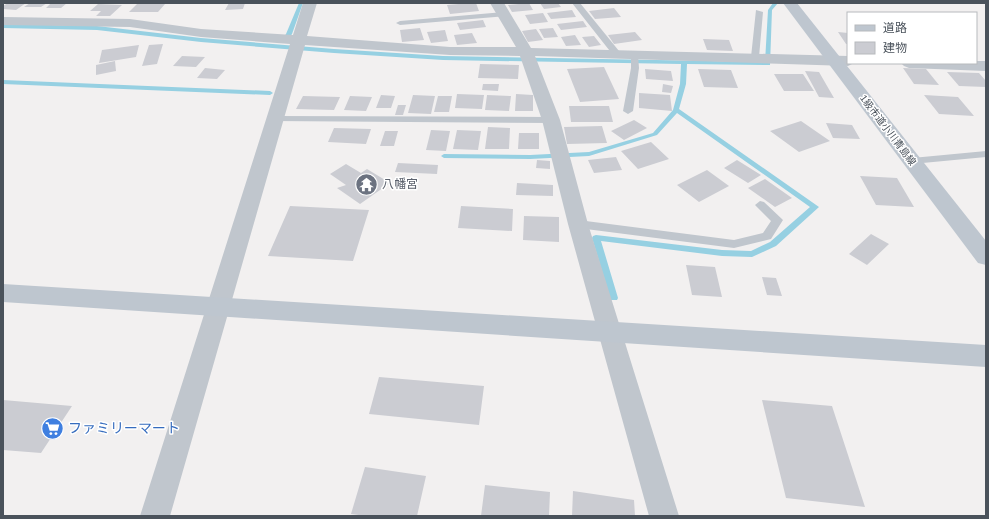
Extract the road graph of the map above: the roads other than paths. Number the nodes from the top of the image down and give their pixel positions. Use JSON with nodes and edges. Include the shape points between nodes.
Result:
{"nodes":[{"id":1,"x":310,"y":3,"type":"edge"},
{"id":2,"x":576,"y":3,"type":"edge"},
{"id":3,"x":790,"y":3,"type":"edge"},
{"id":4,"x":500,"y":9,"type":"edge"},
{"id":5,"x":759,"y":12,"type":"dead end"},
{"id":6,"x":3,"y":21,"type":"edge"},
{"id":7,"x":400,"y":23,"type":"dead end"},
{"id":8,"x":298,"y":41,"type":"junction"},
{"id":9,"x":526,"y":52,"type":"junction"},
{"id":10,"x":616,"y":53,"type":"junction"},
{"id":11,"x":634,"y":55,"type":"junction"},
{"id":12,"x":755,"y":57,"type":"junction"},
{"id":13,"x":842,"y":61,"type":"edge"},
{"id":14,"x":935,"y":64,"type":"edge"},
{"id":15,"x":986,"y":66,"type":"edge"},
{"id":16,"x":628,"y":111,"type":"dead end"},
{"id":17,"x":275,"y":119,"type":"junction"},
{"id":18,"x":551,"y":120,"type":"junction"},
{"id":19,"x":986,"y":154,"type":"edge"},
{"id":20,"x":912,"y":161,"type":"junction"},
{"id":21,"x":760,"y":206,"type":"dead end"},
{"id":22,"x":578,"y":224,"type":"junction"},
{"id":23,"x":986,"y":256,"type":"edge"},
{"id":24,"x":3,"y":294,"type":"edge"},
{"id":25,"x":219,"y":307,"type":"junction"},
{"id":26,"x":612,"y":333,"type":"junction"},
{"id":27,"x":986,"y":356,"type":"edge"},
{"id":28,"x":155,"y":516,"type":"edge"},
{"id":29,"x":664,"y":516,"type":"edge"}],
"edges":[{"from":1,"to":8,"type":"street"},
{"from":2,"to":10,"type":"lane"},
{"from":3,"to":13,"type":"street","name":"1級市道小川青島線"},
{"from":4,"to":7,"type":"lane"},
{"from":4,"to":9,"type":"street"},
{"from":5,"to":12,"type":"lane"},
{"from":6,"to":8,"type":"street","via":[[130,23],[201,33]]},
{"from":8,"to":9,"type":"street","via":[[450,51]]},
{"from":8,"to":17,"type":"street"},
{"from":9,"to":10,"type":"street"},
{"from":9,"to":18,"type":"street"},
{"from":10,"to":11,"type":"street"},
{"from":11,"to":12,"type":"street"},
{"from":11,"to":16,"type":"lane","via":[[635,68]]},
{"from":12,"to":13,"type":"street"},
{"from":13,"to":20,"type":"street","name":"1級市道小川青島線"},
{"from":14,"to":15,"type":"street"},
{"from":17,"to":18,"type":"lane"},
{"from":17,"to":25,"type":"street"},
{"from":18,"to":22,"type":"street"},
{"from":19,"to":20,"type":"lane"},
{"from":20,"to":23,"type":"street","name":"1級市道小川青島線"},
{"from":21,"to":22,"type":"lane","via":[[777,220],[767,236],[734,244]]},
{"from":22,"to":26,"type":"street"},
{"from":24,"to":25,"type":"street"},
{"from":25,"to":26,"type":"street"},
{"from":25,"to":28,"type":"street"},
{"from":26,"to":27,"type":"street"},
{"from":26,"to":29,"type":"street"}]}
